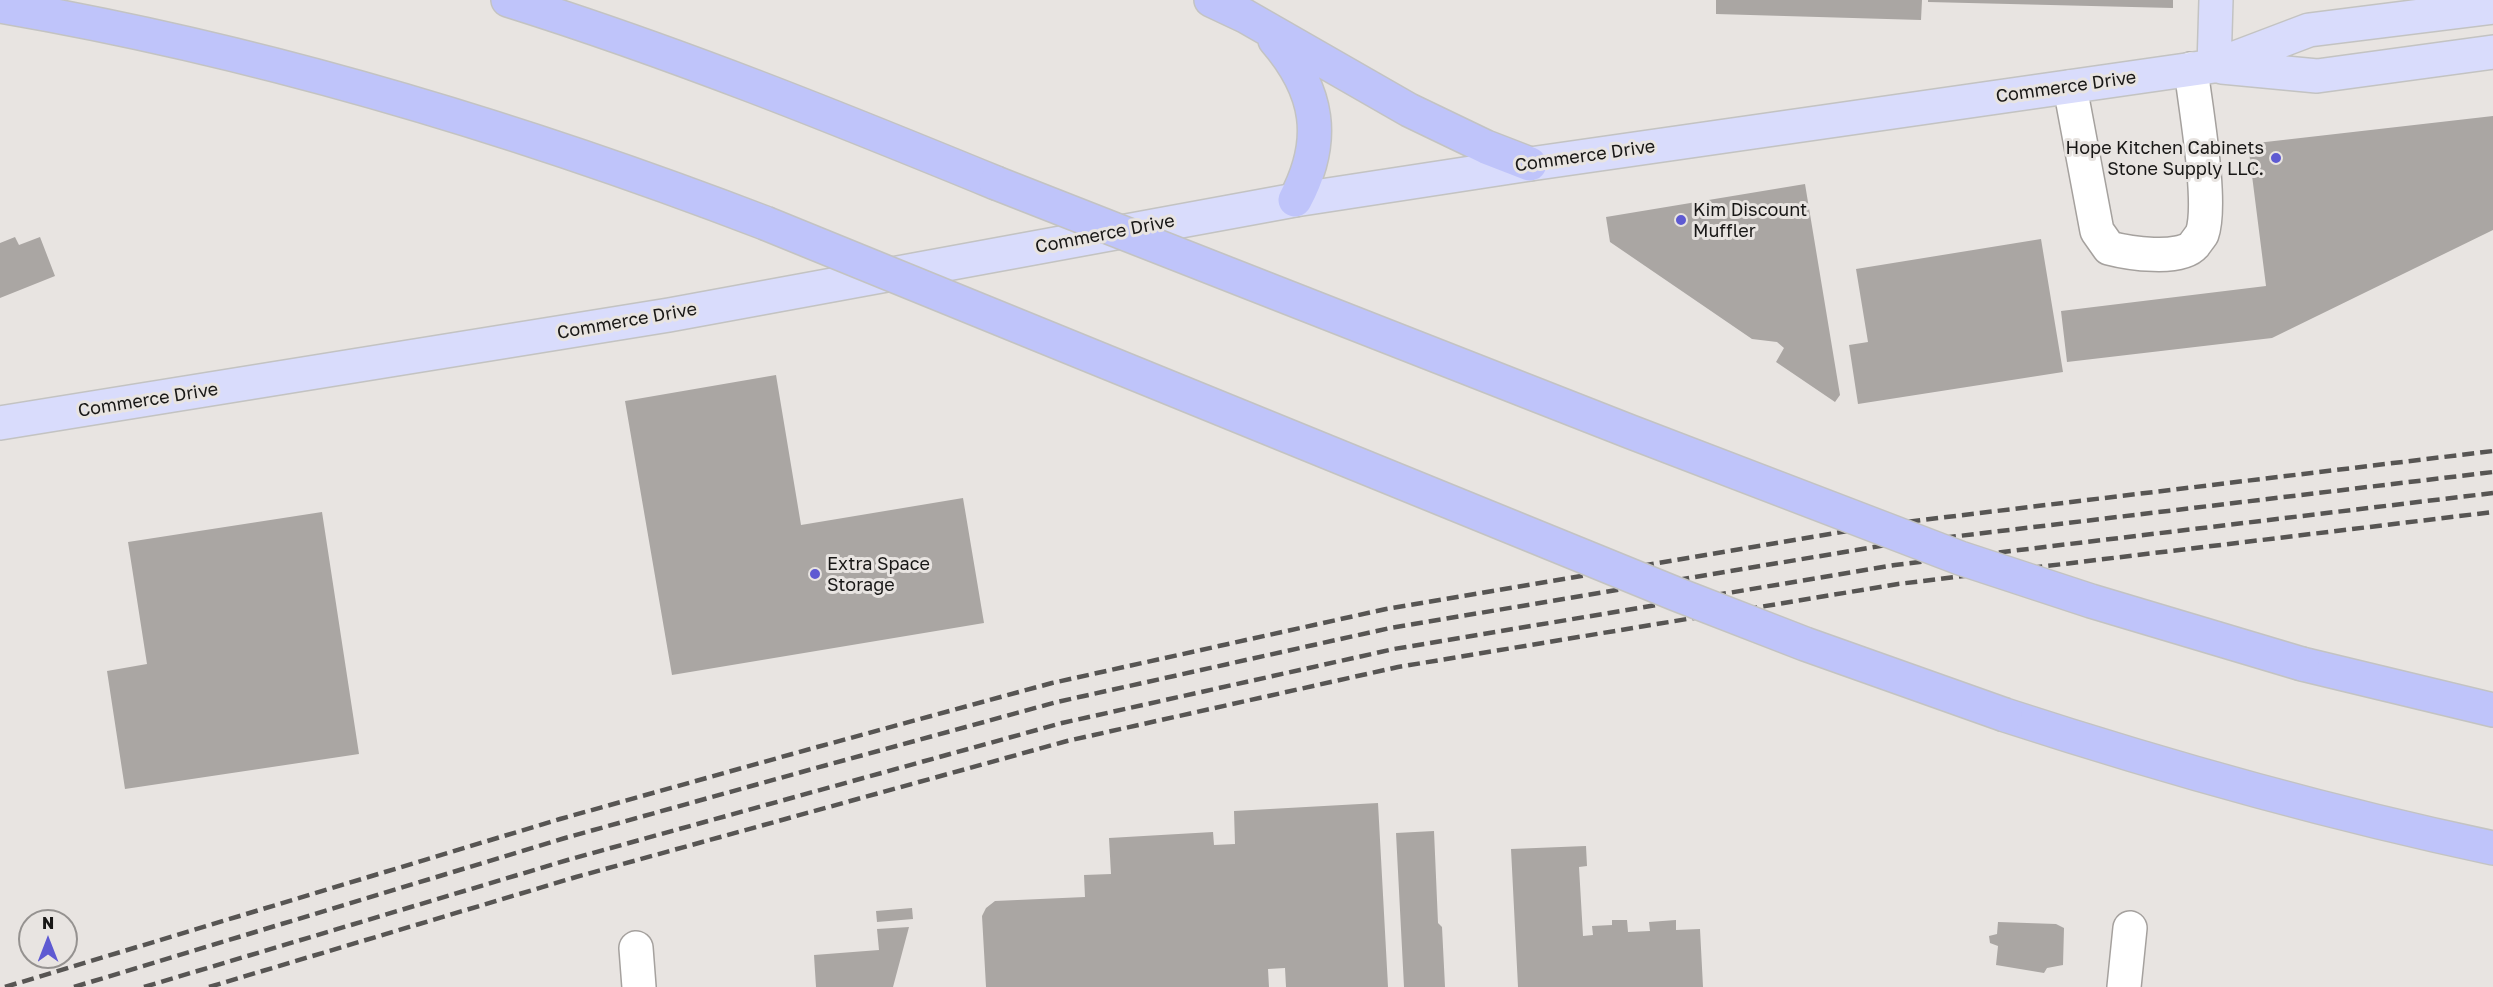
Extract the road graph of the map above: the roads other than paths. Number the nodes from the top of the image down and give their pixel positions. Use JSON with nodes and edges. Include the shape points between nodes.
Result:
{"nodes":[{"id":1,"x":508,"y":0,"type":"edge"},
{"id":2,"x":1211,"y":0,"type":"edge"},
{"id":3,"x":2216,"y":0,"type":"edge"},
{"id":4,"x":0,"y":6,"type":"edge"},
{"id":5,"x":2493,"y":7,"type":"edge"},
{"id":6,"x":1245,"y":16,"type":"junction"},
{"id":7,"x":2493,"y":52,"type":"edge"},
{"id":8,"x":2202,"y":67,"type":"junction"},
{"id":9,"x":2070,"y":87,"type":"junction"},
{"id":10,"x":1530,"y":164,"type":"junction"},
{"id":11,"x":1295,"y":200,"type":"junction"},
{"id":12,"x":0,"y":423,"type":"edge"},
{"id":13,"x":2493,"y":710,"type":"edge"},
{"id":14,"x":2493,"y":848,"type":"edge"},
{"id":15,"x":2130,"y":928,"type":"dead end"},
{"id":16,"x":636,"y":948,"type":"dead end"},
{"id":17,"x":639,"y":987,"type":"edge"},
{"id":18,"x":2124,"y":987,"type":"edge"}],
"edges":[{"from":1,"to":13,"type":"highway","bridge":true,"via":[[703,66],[1960,558],[2302,664]]},
{"from":2,"to":6,"type":"highway"},
{"from":3,"to":8,"type":"main road"},
{"from":4,"to":14,"type":"highway","bridge":true,"via":[[187,43],[312,74],[558,147],[765,223],[1676,594],[1828,652],[2005,715],[2210,778]]},
{"from":5,"to":8,"type":"main road","name":"Commerce Drive","via":[[2309,30]]},
{"from":6,"to":10,"type":"highway","via":[[1408,110]]},
{"from":6,"to":11,"type":"highway","via":[[1291,58],[1311,102],[1313,154]]},
{"from":7,"to":8,"type":"main road","name":"Commerce Drive","via":[[2317,76]]},
{"from":8,"to":9,"type":"main road","name":"Commerce Drive"},
{"from":8,"to":9,"type":"street","via":[[2202,234],[2192,247],[2179,252],[2129,254],[2109,248],[2097,231]]},
{"from":9,"to":10,"type":"main road","name":"Commerce Drive"},
{"from":10,"to":11,"type":"main road","name":"Commerce Drive"},
{"from":11,"to":12,"type":"main road","name":"Commerce Drive","via":[[669,315]]},
{"from":15,"to":18,"type":"street"},
{"from":16,"to":17,"type":"street"}]}
